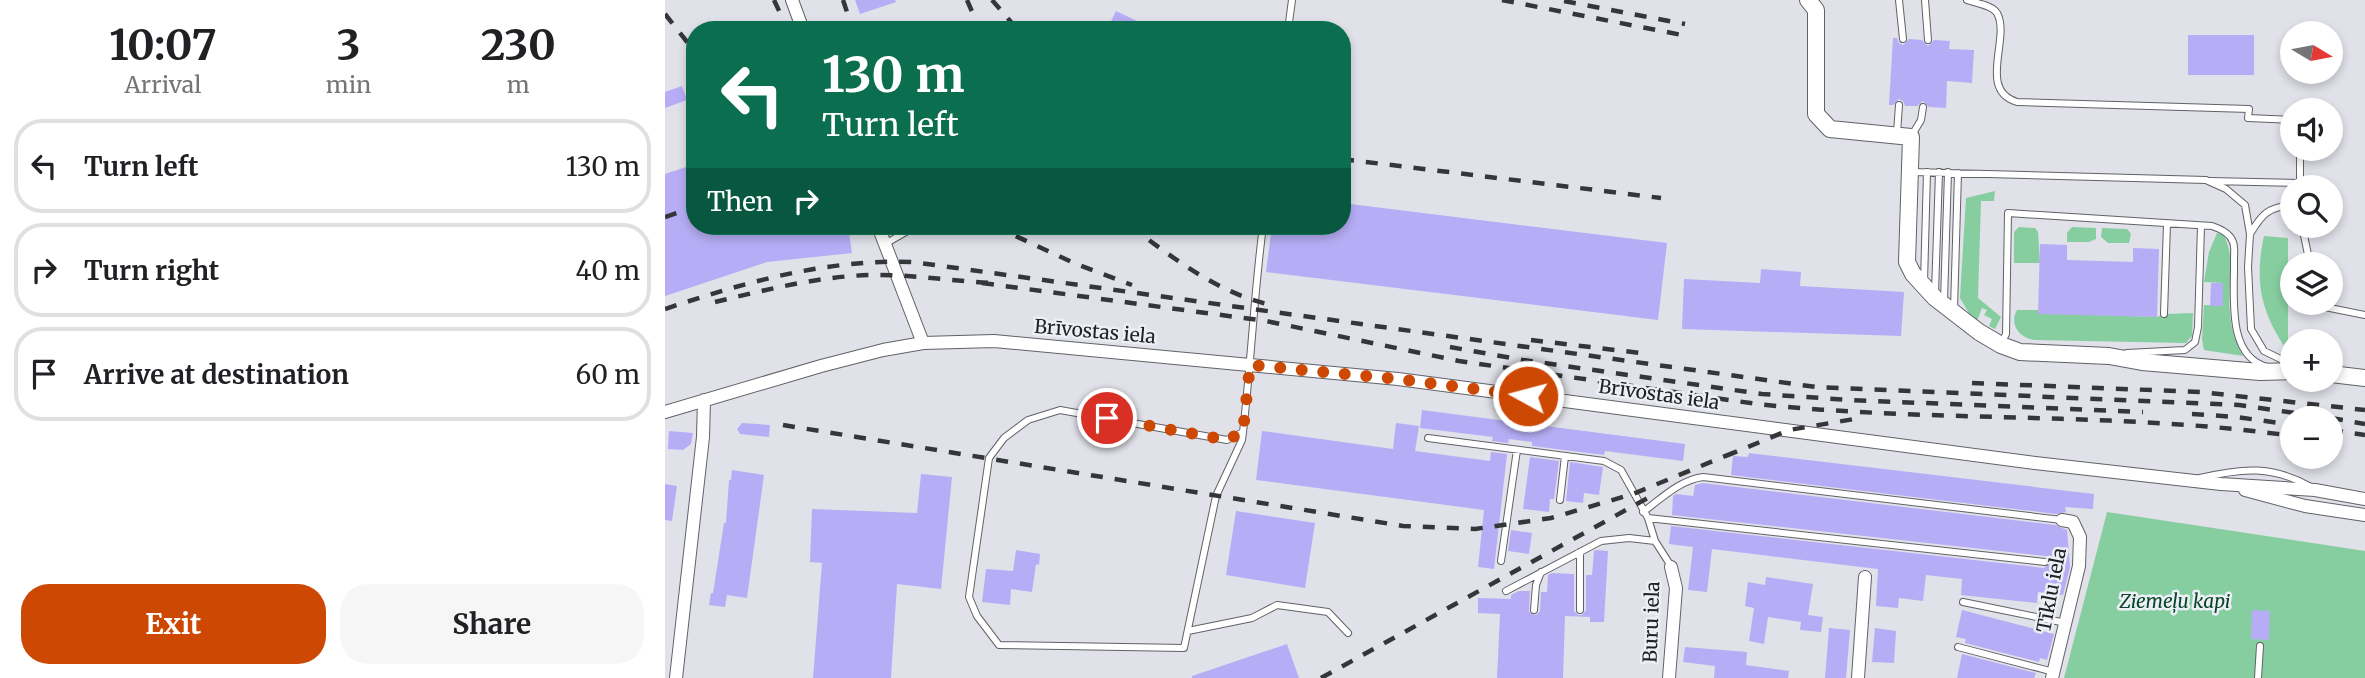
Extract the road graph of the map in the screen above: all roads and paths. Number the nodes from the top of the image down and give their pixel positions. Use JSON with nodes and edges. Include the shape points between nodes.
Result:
{"nodes":[{"id":1,"x":792,"y":0,"type":"edge"},
{"id":2,"x":1292,"y":0,"type":"edge"},
{"id":3,"x":1808,"y":0,"type":"edge"},
{"id":4,"x":1899,"y":0,"type":"edge"},
{"id":5,"x":1925,"y":0,"type":"edge"},
{"id":6,"x":1967,"y":0,"type":"edge"},
{"id":7,"x":800,"y":21,"type":"edge"},
{"id":8,"x":1289,"y":21,"type":"edge"},
{"id":9,"x":1903,"y":38,"type":"dead end"},
{"id":10,"x":1928,"y":40,"type":"dead end"},
{"id":11,"x":1899,"y":105,"type":"dead end"},
{"id":12,"x":1923,"y":107,"type":"dead end"},
{"id":13,"x":2280,"y":119,"type":"edge"},
{"id":14,"x":1904,"y":136,"type":"junction"},
{"id":15,"x":1919,"y":172,"type":"junction"},
{"id":16,"x":1939,"y":172,"type":"junction"},
{"id":17,"x":1948,"y":172,"type":"junction"},
{"id":18,"x":1958,"y":173,"type":"junction"},
{"id":19,"x":2206,"y":180,"type":"junction"},
{"id":20,"x":2280,"y":184,"type":"edge"},
{"id":21,"x":2280,"y":206,"type":"edge"},
{"id":22,"x":2167,"y":225,"type":"junction"},
{"id":23,"x":2201,"y":226,"type":"junction"},
{"id":24,"x":2250,"y":234,"type":"junction"},
{"id":25,"x":882,"y":235,"type":"edge"},
{"id":26,"x":900,"y":235,"type":"edge"},
{"id":27,"x":1262,"y":235,"type":"edge"},
{"id":28,"x":885,"y":244,"type":"junction"},
{"id":29,"x":1939,"y":302,"type":"junction"},
{"id":30,"x":2343,"y":311,"type":"edge"},
{"id":31,"x":2164,"y":314,"type":"dead end"},
{"id":32,"x":2365,"y":315,"type":"edge"},
{"id":33,"x":923,"y":343,"type":"junction"},
{"id":34,"x":2001,"y":345,"type":"junction"},
{"id":35,"x":2109,"y":356,"type":"junction"},
{"id":36,"x":2280,"y":363,"type":"edge"},
{"id":37,"x":1250,"y":365,"type":"junction"},
{"id":38,"x":2280,"y":368,"type":"edge"},
{"id":39,"x":2280,"y":370,"type":"edge"},
{"id":40,"x":2343,"y":375,"type":"edge"},
{"id":41,"x":2365,"y":378,"type":"edge"},
{"id":42,"x":704,"y":400,"type":"junction"},
{"id":43,"x":665,"y":412,"type":"edge"},
{"id":44,"x":1243,"y":432,"type":"junction"},
{"id":45,"x":1428,"y":438,"type":"dead end"},
{"id":46,"x":1517,"y":450,"type":"junction"},
{"id":47,"x":1565,"y":456,"type":"junction"},
{"id":48,"x":2191,"y":480,"type":"junction"},
{"id":49,"x":2221,"y":484,"type":"junction"},
{"id":50,"x":2315,"y":490,"type":"junction"},
{"id":51,"x":2365,"y":499,"type":"edge"},
{"id":52,"x":1560,"y":500,"type":"dead end"},
{"id":53,"x":1646,"y":515,"type":"junction"},
{"id":54,"x":2365,"y":515,"type":"edge"},
{"id":55,"x":2062,"y":520,"type":"joint"},
{"id":56,"x":1655,"y":541,"type":"junction"},
{"id":57,"x":1580,"y":552,"type":"junction"},
{"id":58,"x":1501,"y":561,"type":"dead end"},
{"id":59,"x":2045,"y":562,"type":"dead end"},
{"id":60,"x":1671,"y":567,"type":"joint"},
{"id":61,"x":1541,"y":572,"type":"junction"},
{"id":62,"x":1865,"y":577,"type":"dead end"},
{"id":63,"x":1506,"y":591,"type":"dead end"},
{"id":64,"x":1963,"y":601,"type":"dead end"},
{"id":65,"x":1534,"y":610,"type":"dead end"},
{"id":66,"x":1580,"y":610,"type":"dead end"},
{"id":67,"x":2066,"y":623,"type":"junction"},
{"id":68,"x":1188,"y":631,"type":"junction"},
{"id":69,"x":1348,"y":633,"type":"dead end"},
{"id":70,"x":2260,"y":646,"type":"dead end"},
{"id":71,"x":1958,"y":647,"type":"dead end"},
{"id":72,"x":2053,"y":675,"type":"edge"},
{"id":73,"x":676,"y":678,"type":"edge"},
{"id":74,"x":1669,"y":678,"type":"edge"},
{"id":75,"x":1859,"y":678,"type":"edge"},
{"id":76,"x":2258,"y":678,"type":"edge"},
{"id":77,"x":2264,"y":678,"type":"edge"}],
"edges":[{"from":1,"to":7,"type":"street"},
{"from":2,"to":8,"type":"lane"},
{"from":3,"to":14,"type":"street","via":[[1816,10],[1817,114],[1830,129]]},
{"from":4,"to":9,"type":"lane"},
{"from":5,"to":10,"type":"lane"},
{"from":6,"to":13,"type":"lane","via":[[1997,13],[1998,82],[2007,99],[2249,109],[2248,118]]},
{"from":11,"to":14,"type":"lane"},
{"from":12,"to":14,"type":"lane","via":[[1921,120]]},
{"from":14,"to":15,"type":"street"},
{"from":15,"to":16,"type":"lane"},
{"from":15,"to":29,"type":"street","via":[[1907,262]]},
{"from":16,"to":17,"type":"lane"},
{"from":16,"to":29,"type":"lane"},
{"from":17,"to":18,"type":"lane"},
{"from":17,"to":29,"type":"lane"},
{"from":18,"to":19,"type":"lane"},
{"from":18,"to":29,"type":"lane"},
{"from":19,"to":20,"type":"lane"},
{"from":19,"to":24,"type":"lane","via":[[2226,188],[2245,205]]},
{"from":21,"to":24,"type":"lane","via":[[2262,214]]},
{"from":22,"to":23,"type":"lane"},
{"from":22,"to":31,"type":"lane"},
{"from":22,"to":34,"type":"lane","via":[[2008,213],[2006,334]]},
{"from":23,"to":35,"type":"lane","via":[[2195,342],[2185,350]]},
{"from":23,"to":38,"type":"lane","via":[[2225,230],[2233,242],[2235,324],[2241,345],[2262,365]]},
{"from":24,"to":36,"type":"lane","via":[[2251,329],[2264,351]]},
{"from":25,"to":28,"type":"street"},
{"from":26,"to":28,"type":"lane"},
{"from":27,"to":37,"type":"lane"},
{"from":28,"to":33,"type":"street"},
{"from":29,"to":34,"type":"street"},
{"from":30,"to":32,"type":"lane"},
{"from":33,"to":37,"type":"street","name":"Brīvostas iela","via":[[994,341]]},
{"from":33,"to":42,"type":"street","name":"Brīvostas iela"},
{"from":34,"to":35,"type":"street","via":[[2020,352]]},
{"from":35,"to":39,"type":"street","via":[[2260,372]]},
{"from":37,"to":44,"type":"lane"},
{"from":37,"to":48,"type":"street","name":"Brīvostas iela","via":[[1398,379]]},
{"from":40,"to":41,"type":"street"},
{"from":42,"to":43,"type":"street","name":"Brīvostas iela"},
{"from":42,"to":73,"type":"street"},
{"from":44,"to":68,"type":"lane","via":[[1216,496]]},
{"from":44,"to":68,"type":"lane","via":[[1227,440],[1060,410],[1028,421],[1004,438],[989,458],[969,597],[999,645],[1184,648]]},
{"from":45,"to":46,"type":"lane"},
{"from":46,"to":47,"type":"lane"},
{"from":46,"to":58,"type":"lane"},
{"from":47,"to":52,"type":"lane"},
{"from":47,"to":53,"type":"lane","via":[[1604,461],[1621,470]]},
{"from":48,"to":49,"type":"street","name":"Brīvostas iela"},
{"from":48,"to":50,"type":"lane","via":[[2232,470],[2262,469],[2296,478]]},
{"from":49,"to":50,"type":"street","name":"Brīvostas iela"},
{"from":49,"to":54,"type":"street","name":"Brīvostas iela","via":[[2305,506]]},
{"from":50,"to":51,"type":"street","name":"Brīvostas iela"},
{"from":53,"to":55,"type":"lane","via":[[1681,484],[1703,477]]},
{"from":53,"to":56,"type":"lane"},
{"from":53,"to":59,"type":"lane"},
{"from":55,"to":67,"type":"street","name":"Tīklu iela","via":[[2073,522],[2080,537],[2079,566]]},
{"from":56,"to":57,"type":"lane","via":[[1601,541]]},
{"from":56,"to":60,"type":"lane"},
{"from":57,"to":61,"type":"lane"},
{"from":57,"to":66,"type":"lane"},
{"from":60,"to":74,"type":"street","name":"Buru iela","via":[[1676,588]]},
{"from":61,"to":63,"type":"lane"},
{"from":61,"to":65,"type":"lane"},
{"from":62,"to":75,"type":"street"},
{"from":64,"to":67,"type":"lane"},
{"from":67,"to":72,"type":"street","name":"Tīklu iela"},
{"from":68,"to":69,"type":"lane","via":[[1252,618],[1277,606],[1328,612]]},
{"from":70,"to":76,"type":"lane"},
{"from":71,"to":72,"type":"lane"},
{"from":76,"to":77,"type":"lane"}]}
